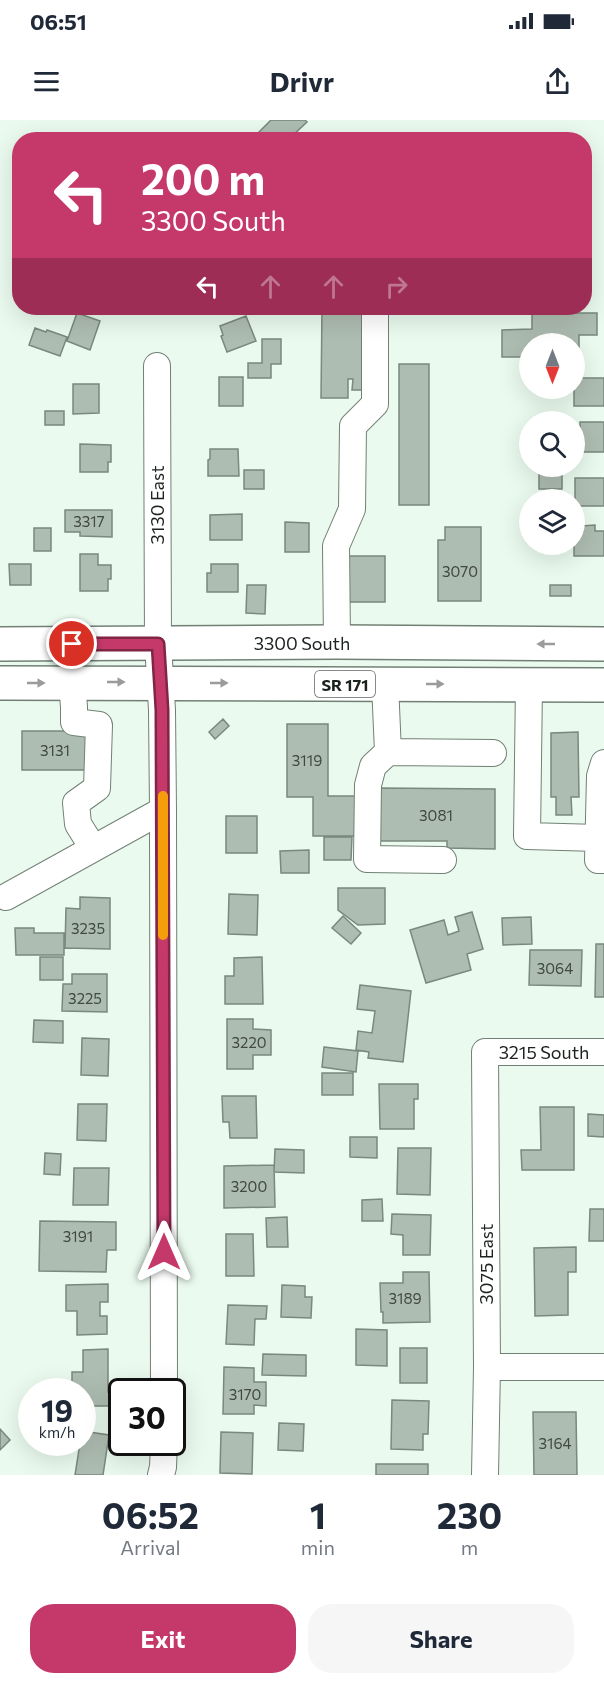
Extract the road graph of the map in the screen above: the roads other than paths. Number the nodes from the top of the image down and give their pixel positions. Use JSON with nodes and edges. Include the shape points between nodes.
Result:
{"nodes":[{"id":1,"x":375,"y":315,"type":"edge"},
{"id":2,"x":157,"y":366,"type":"dead end"},
{"id":3,"x":337,"y":642,"type":"junction"},
{"id":4,"x":0,"y":644,"type":"edge"},
{"id":5,"x":158,"y":644,"type":"junction"},
{"id":6,"x":604,"y":644,"type":"edge"},
{"id":7,"x":72,"y":682,"type":"junction"},
{"id":8,"x":160,"y":682,"type":"junction"},
{"id":9,"x":0,"y":683,"type":"edge"},
{"id":10,"x":385,"y":684,"type":"junction"},
{"id":11,"x":529,"y":685,"type":"junction"},
{"id":12,"x":604,"y":685,"type":"edge"},
{"id":13,"x":388,"y":752,"type":"junction"},
{"id":14,"x":493,"y":753,"type":"dead end"},
{"id":15,"x":604,"y":762,"type":"edge"},
{"id":16,"x":163,"y":810,"type":"junction"},
{"id":17,"x":93,"y":849,"type":"junction"},
{"id":18,"x":601,"y":849,"type":"edge"},
{"id":19,"x":443,"y":860,"type":"dead end"},
{"id":20,"x":6,"y":897,"type":"dead end"},
{"id":21,"x":484,"y":1052,"type":"joint"},
{"id":22,"x":604,"y":1052,"type":"edge"},
{"id":23,"x":487,"y":1367,"type":"junction"},
{"id":24,"x":604,"y":1367,"type":"edge"},
{"id":25,"x":164,"y":1378,"type":"edge"},
{"id":26,"x":163,"y":1456,"type":"edge"},
{"id":27,"x":161,"y":1475,"type":"edge"},
{"id":28,"x":485,"y":1475,"type":"edge"}],
"edges":[{"from":1,"to":3,"type":"street","via":[[375,404],[353,426],[352,509],[336,546]]},
{"from":2,"to":5,"type":"street","name":"3130 East"},
{"from":3,"to":5,"type":"main road","name":"3300 South"},
{"from":6,"to":3,"type":"main road","name":"3300 South","one_way":true},
{"from":4,"to":5,"type":"main road","name":"3300 South"},
{"from":5,"to":8,"type":"street","name":"3130 East"},
{"from":7,"to":8,"type":"main road","number":"SR 171","one_way":true},
{"from":9,"to":7,"type":"main road","number":"SR 171","one_way":true},
{"from":7,"to":17,"type":"street","via":[[74,722],[99,725],[97,788],[76,803],[78,824]]},
{"from":8,"to":10,"type":"main road","number":"SR 171","one_way":true},
{"from":8,"to":16,"type":"street","name":"3130 East"},
{"from":10,"to":11,"type":"main road","number":"SR 171","one_way":true},
{"from":10,"to":13,"type":"street"},
{"from":11,"to":12,"type":"main road","number":"SR 171"},
{"from":11,"to":18,"type":"street","via":[[527,836]]},
{"from":13,"to":14,"type":"street"},
{"from":13,"to":19,"type":"street","via":[[374,766],[368,785],[367,859]]},
{"from":15,"to":18,"type":"street","via":[[600,776]]},
{"from":16,"to":17,"type":"street"},
{"from":16,"to":25,"type":"street","name":"3130 East"},
{"from":17,"to":20,"type":"street"},
{"from":21,"to":22,"type":"street","name":"3215 South"},
{"from":21,"to":23,"type":"street","name":"3075 East"},
{"from":23,"to":24,"type":"street"},
{"from":23,"to":28,"type":"street","name":"3075 East"},
{"from":26,"to":27,"type":"street"}]}
